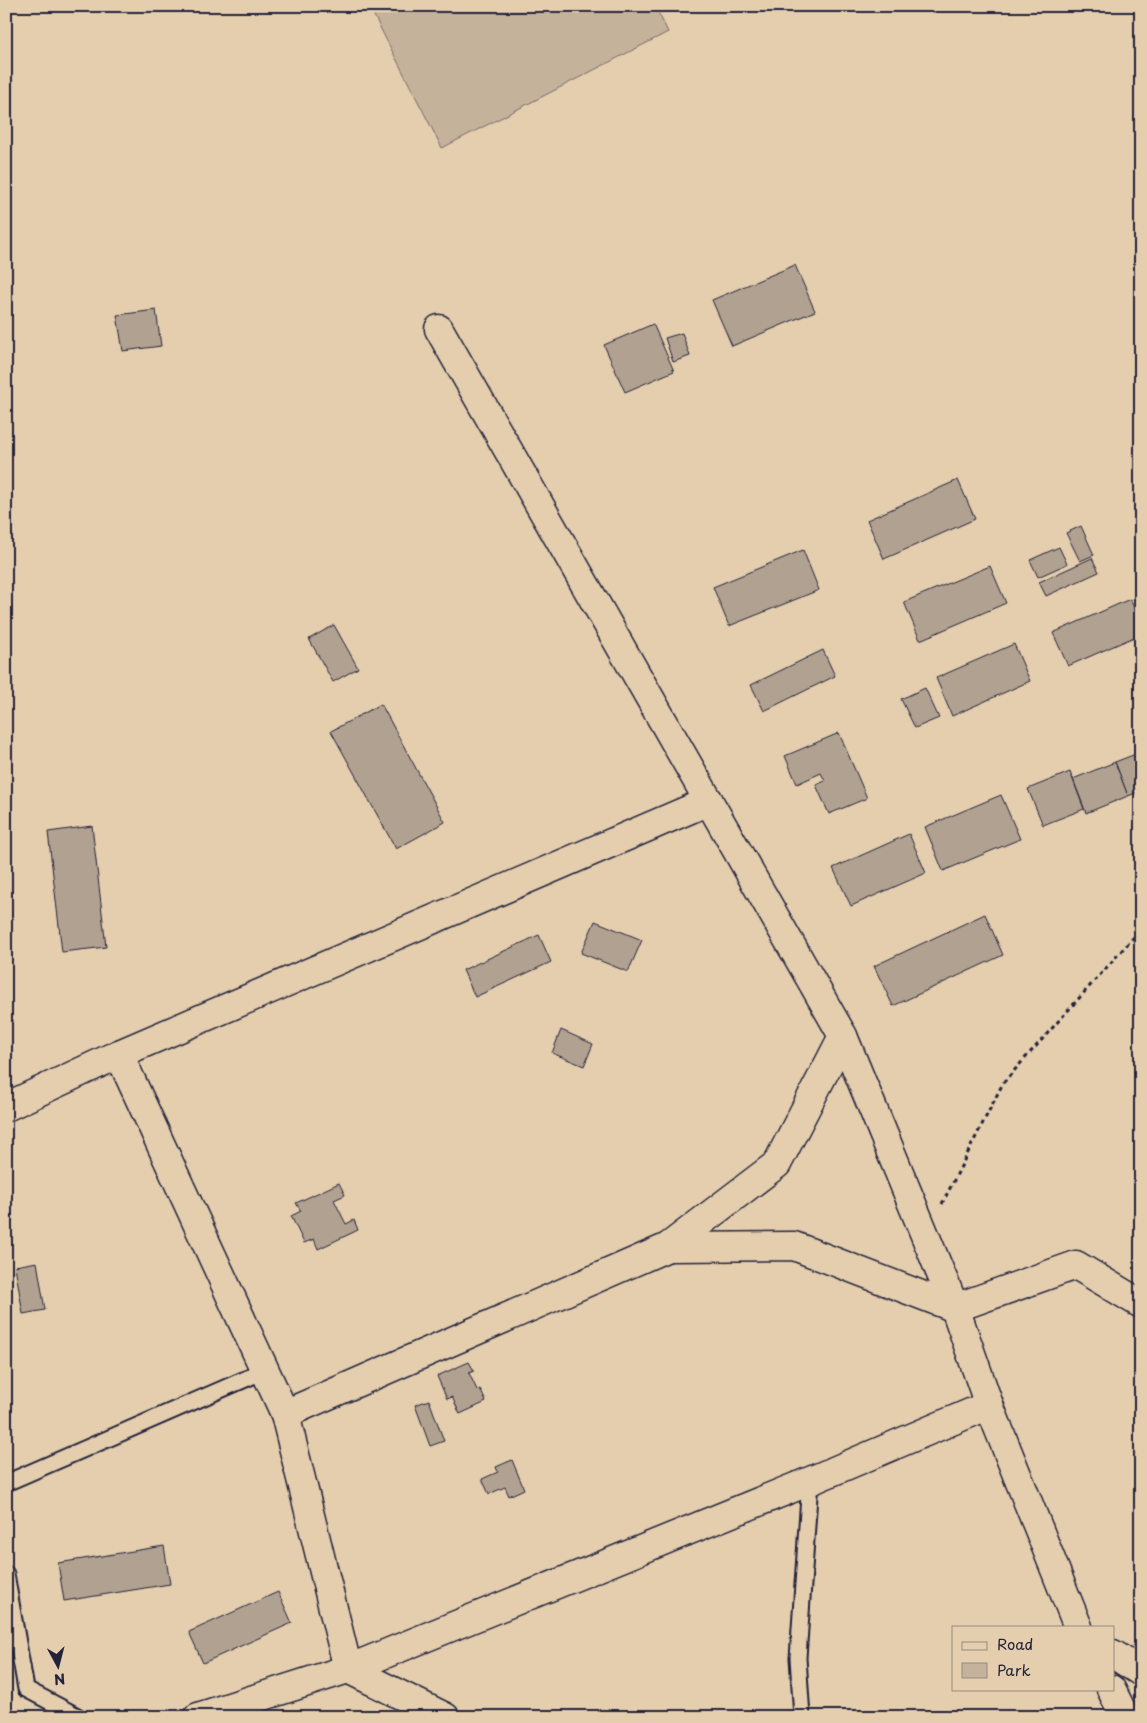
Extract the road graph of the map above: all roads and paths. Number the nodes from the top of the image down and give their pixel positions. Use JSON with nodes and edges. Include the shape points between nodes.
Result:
{"nodes":[{"id":1,"x":439,"y":329,"type":"dead end"},
{"id":2,"x":709,"y":802,"type":"junction"},
{"id":3,"x":1141,"y":929,"type":"edge"},
{"id":4,"x":843,"y":1036,"type":"junction"},
{"id":5,"x":119,"y":1054,"type":"junction"},
{"id":6,"x":6,"y":1107,"type":"edge"},
{"id":7,"x":926,"y":1236,"type":"junction"},
{"id":8,"x":668,"y":1247,"type":"junction"},
{"id":9,"x":1141,"y":1304,"type":"edge"},
{"id":10,"x":955,"y":1308,"type":"junction"},
{"id":11,"x":264,"y":1371,"type":"junction"},
{"id":12,"x":988,"y":1406,"type":"junction"},
{"id":13,"x":285,"y":1414,"type":"junction"},
{"id":14,"x":810,"y":1481,"type":"junction"},
{"id":15,"x":6,"y":1483,"type":"edge"},
{"id":16,"x":6,"y":1574,"type":"edge"},
{"id":17,"x":1078,"y":1626,"type":"edge"},
{"id":18,"x":1114,"y":1655,"type":"edge"},
{"id":19,"x":348,"y":1669,"type":"junction"},
{"id":20,"x":1141,"y":1672,"type":"edge"},
{"id":21,"x":1112,"y":1690,"type":"edge"},
{"id":22,"x":79,"y":1717,"type":"edge"},
{"id":23,"x":198,"y":1717,"type":"edge"},
{"id":24,"x":446,"y":1717,"type":"edge"},
{"id":25,"x":802,"y":1717,"type":"edge"},
{"id":26,"x":1125,"y":1717,"type":"edge"}],
"edges":[{"from":1,"to":2,"type":"street"},
{"from":2,"to":4,"type":"street"},
{"from":2,"to":5,"type":"street"},
{"from":3,"to":7,"type":"path","via":[[1003,1083]]},
{"from":4,"to":7,"type":"street"},
{"from":4,"to":8,"type":"street","via":[[777,1164]]},
{"from":5,"to":6,"type":"street"},
{"from":5,"to":11,"type":"street"},
{"from":7,"to":10,"type":"street"},
{"from":8,"to":10,"type":"street","via":[[794,1246]]},
{"from":8,"to":13,"type":"street"},
{"from":9,"to":10,"type":"street","via":[[1076,1265]]},
{"from":10,"to":12,"type":"street"},
{"from":11,"to":13,"type":"street"},
{"from":11,"to":15,"type":"lane"},
{"from":12,"to":14,"type":"street"},
{"from":12,"to":17,"type":"street"},
{"from":13,"to":19,"type":"street"},
{"from":14,"to":19,"type":"street"},
{"from":14,"to":25,"type":"lane","via":[[798,1658]]},
{"from":16,"to":22,"type":"lane","via":[[26,1689]]},
{"from":18,"to":20,"type":"street"},
{"from":19,"to":23,"type":"street"},
{"from":19,"to":24,"type":"street"},
{"from":21,"to":26,"type":"street"}]}
